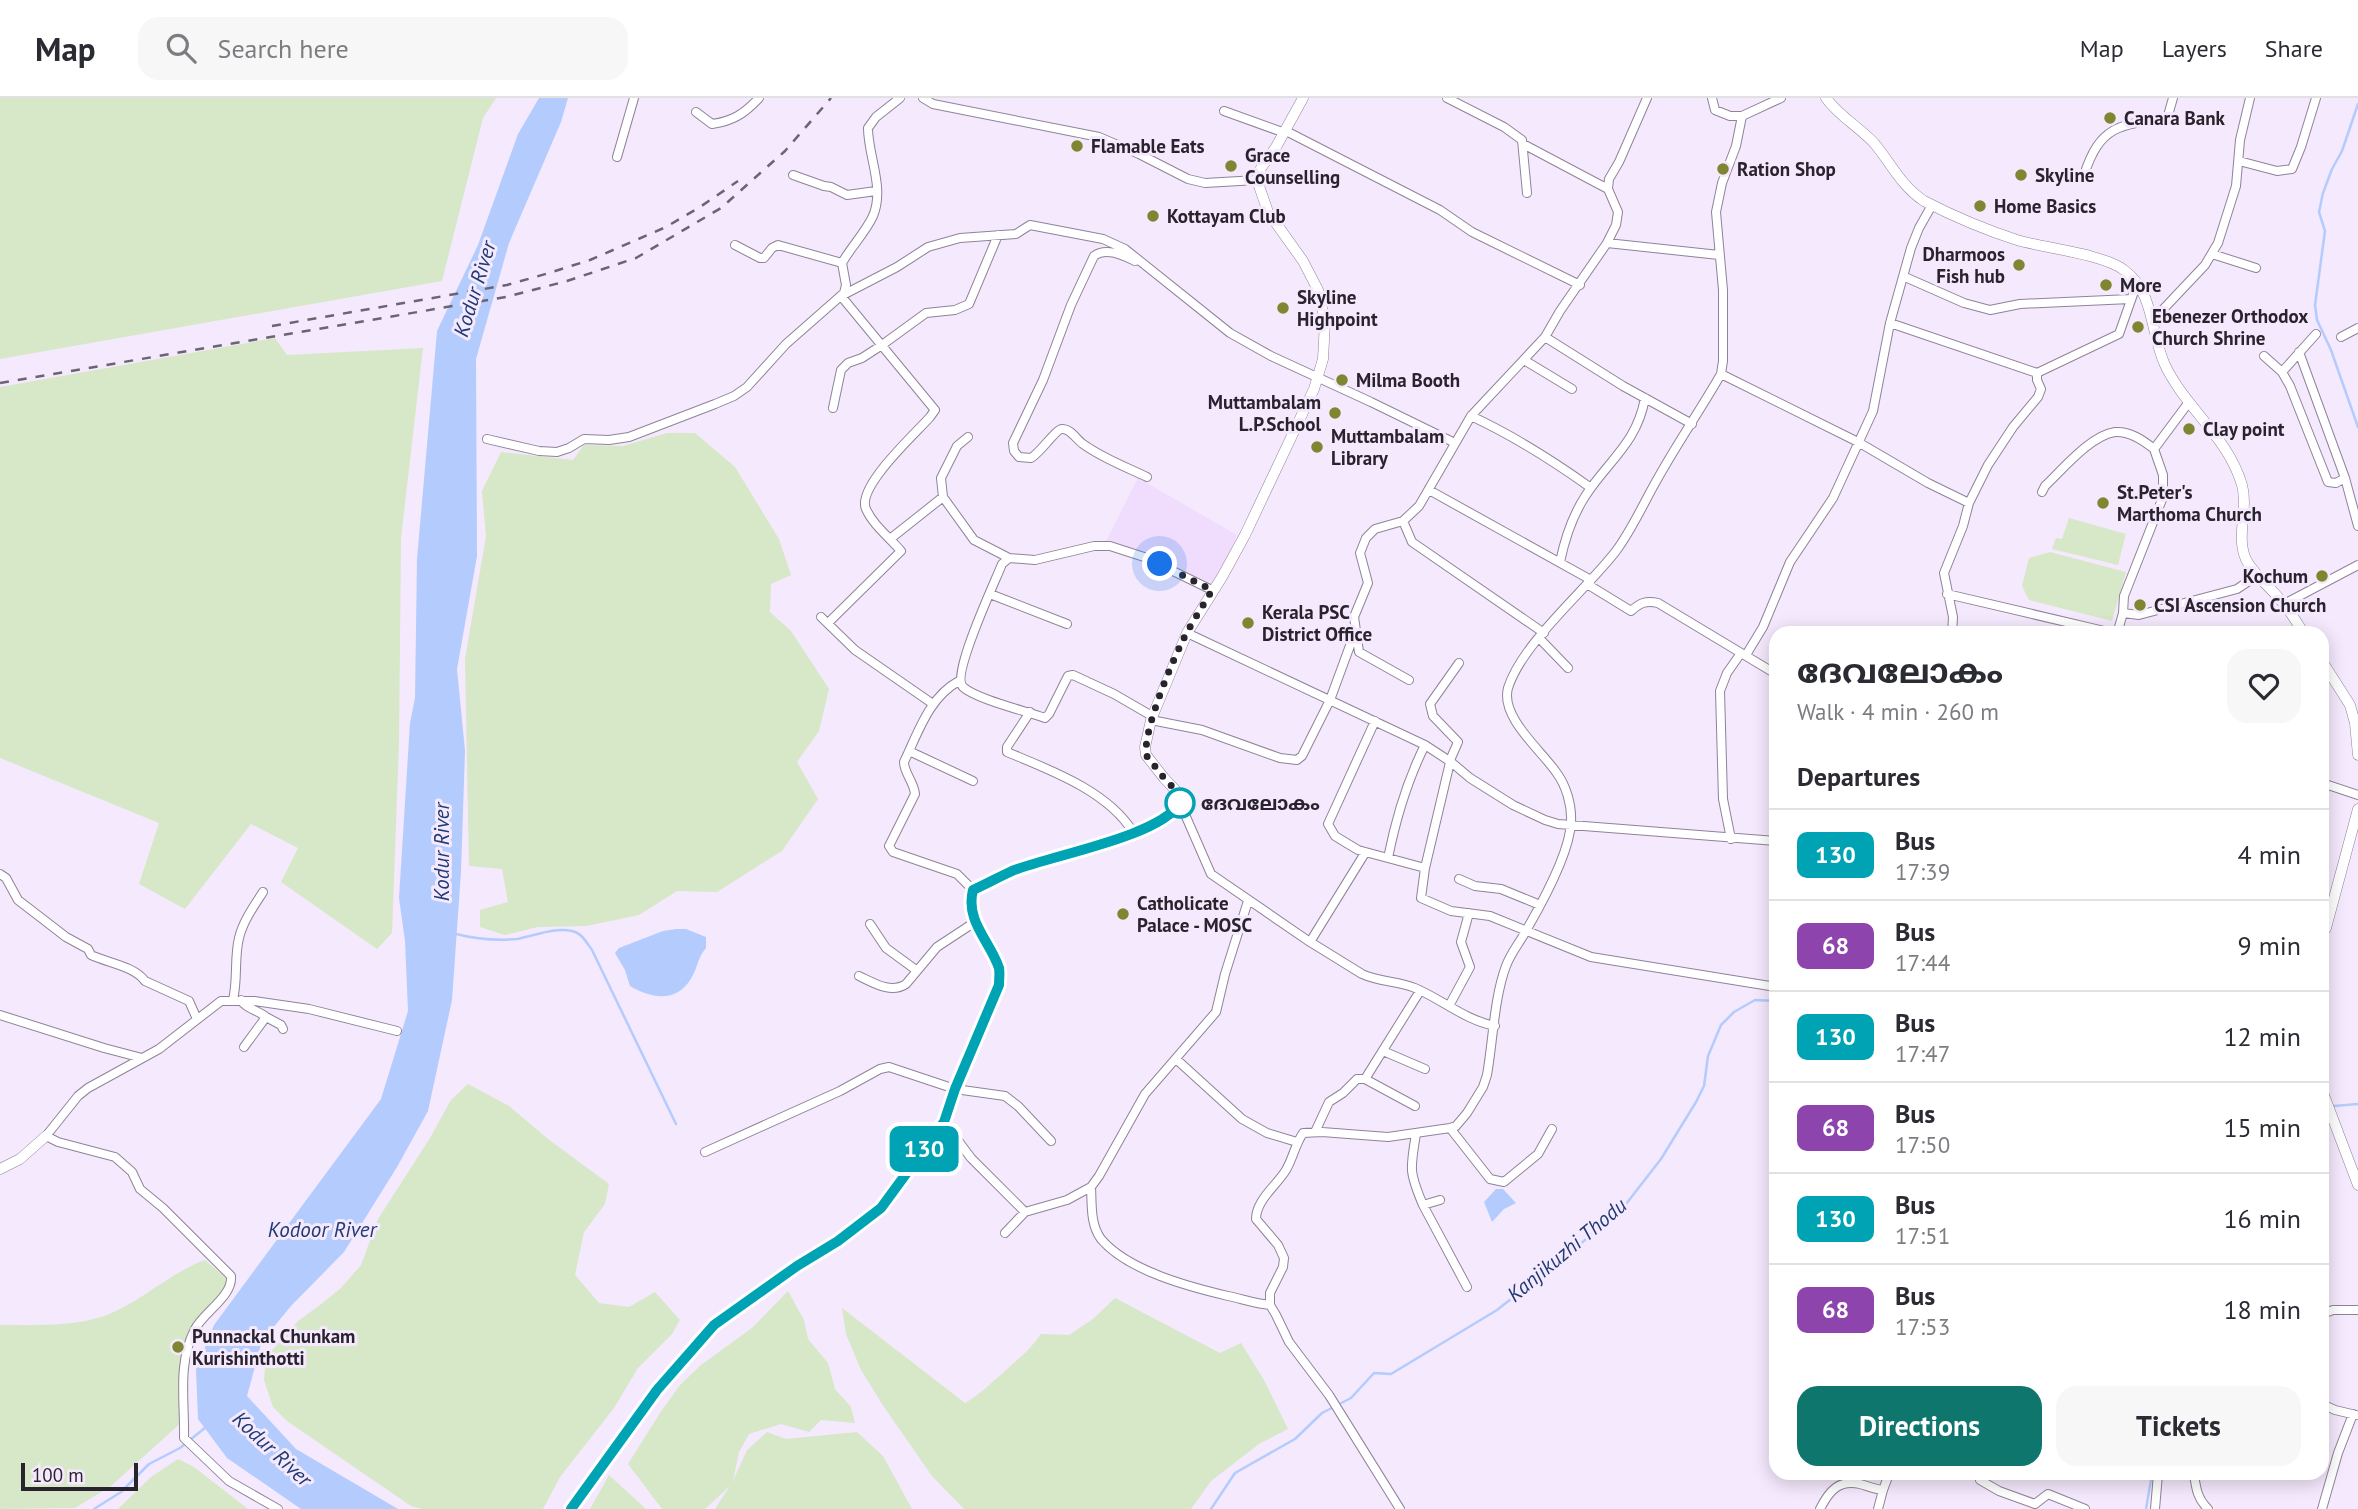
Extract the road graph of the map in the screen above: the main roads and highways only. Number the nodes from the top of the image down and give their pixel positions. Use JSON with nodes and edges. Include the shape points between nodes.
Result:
{"nodes":[{"id":1,"x":1303,"y":98,"type":"edge"},
{"id":2,"x":1826,"y":98,"type":"edge"},
{"id":3,"x":2299,"y":626,"type":"edge"},
{"id":4,"x":2329,"y":673,"type":"edge"},
{"id":5,"x":2358,"y":755,"type":"edge"},
{"id":6,"x":2358,"y":808,"type":"edge"},
{"id":7,"x":2329,"y":910,"type":"edge"},
{"id":8,"x":2329,"y":1108,"type":"edge"},
{"id":9,"x":46,"y":1136,"type":"road end"},
{"id":10,"x":0,"y":1169,"type":"edge"},
{"id":11,"x":2358,"y":1185,"type":"edge"},
{"id":12,"x":571,"y":1509,"type":"edge"}],
"edges":[{"from":1,"to":12,"type":"main road","via":[[1257,180],[1268,212],[1303,261],[1323,305],[1325,342],[1319,378],[1245,535],[1187,632],[1151,718],[1146,755],[1181,796],[1176,811],[1149,827],[1013,871],[973,890],[975,922],[999,969],[999,985],[944,1122],[881,1208],[714,1325],[657,1390]]},
{"from":2,"to":3,"type":"main road","via":[[1876,146],[1912,194],[2017,240],[2112,263],[2137,283],[2166,367],[2218,436],[2239,477],[2245,503],[2242,551]]},
{"from":4,"to":5,"type":"main road","via":[[2350,705]]},
{"from":6,"to":7,"type":"main road"},
{"from":8,"to":11,"type":"main road"},
{"from":9,"to":10,"type":"main road","via":[[20,1159]]}]}
